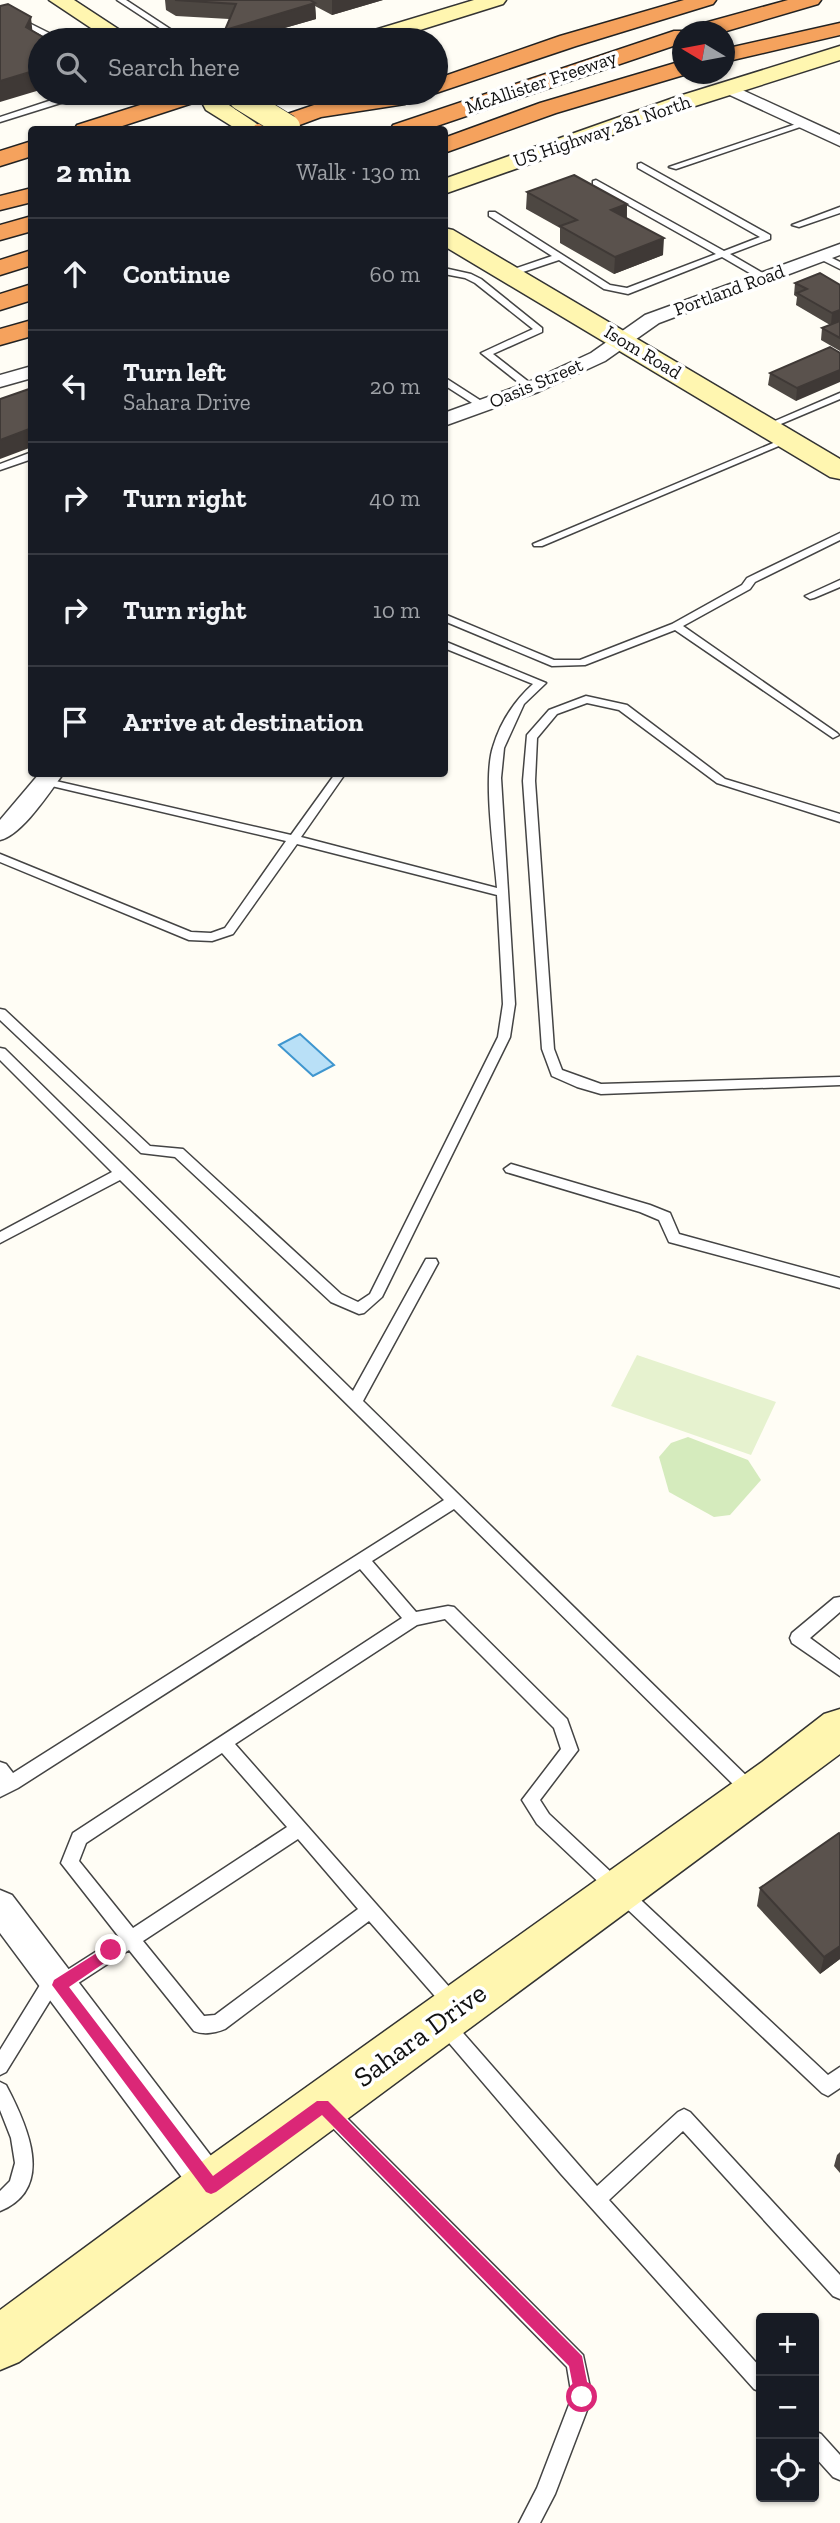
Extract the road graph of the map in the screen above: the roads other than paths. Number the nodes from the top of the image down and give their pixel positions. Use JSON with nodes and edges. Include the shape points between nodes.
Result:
{"nodes":[{"id":1,"x":59,"y":0,"type":"edge"},
{"id":2,"x":143,"y":0,"type":"edge"},
{"id":3,"x":496,"y":0,"type":"edge"},
{"id":4,"x":706,"y":0,"type":"edge"},
{"id":5,"x":811,"y":0,"type":"edge"},
{"id":6,"x":124,"y":2,"type":"edge"},
{"id":7,"x":0,"y":19,"type":"edge"},
{"id":8,"x":735,"y":22,"type":"edge"},
{"id":9,"x":34,"y":28,"type":"edge"},
{"id":10,"x":104,"y":28,"type":"edge"},
{"id":11,"x":165,"y":28,"type":"edge"},
{"id":12,"x":405,"y":28,"type":"edge"},
{"id":13,"x":840,"y":29,"type":"edge"},
{"id":14,"x":672,"y":39,"type":"edge"},
{"id":15,"x":840,"y":52,"type":"edge"},
{"id":16,"x":735,"y":53,"type":"edge"},
{"id":17,"x":672,"y":71,"type":"edge"},
{"id":18,"x":448,"y":82,"type":"edge"},
{"id":19,"x":727,"y":88,"type":"junction"},
{"id":20,"x":46,"y":105,"type":"edge"},
{"id":21,"x":176,"y":105,"type":"edge"},
{"id":22,"x":221,"y":105,"type":"edge"},
{"id":23,"x":252,"y":105,"type":"edge"},
{"id":24,"x":353,"y":105,"type":"edge"},
{"id":25,"x":380,"y":105,"type":"edge"},
{"id":26,"x":0,"y":120,"type":"edge"},
{"id":27,"x":804,"y":124,"type":"junction"},
{"id":28,"x":100,"y":126,"type":"edge"},
{"id":29,"x":250,"y":126,"type":"edge"},
{"id":30,"x":274,"y":126,"type":"edge"},
{"id":31,"x":286,"y":126,"type":"edge"},
{"id":32,"x":318,"y":126,"type":"edge"},
{"id":33,"x":413,"y":126,"type":"edge"},
{"id":34,"x":840,"y":141,"type":"edge"},
{"id":35,"x":448,"y":145,"type":"edge"},
{"id":36,"x":28,"y":149,"type":"edge"},
{"id":37,"x":0,"y":159,"type":"edge"},
{"id":38,"x":641,"y":166,"type":"dead end"},
{"id":39,"x":673,"y":167,"type":"dead end"},
{"id":40,"x":596,"y":183,"type":"dead end"},
{"id":41,"x":448,"y":186,"type":"edge"},
{"id":42,"x":28,"y":196,"type":"edge"},
{"id":43,"x":0,"y":203,"type":"edge"},
{"id":44,"x":840,"y":210,"type":"edge"},
{"id":45,"x":492,"y":214,"type":"dead end"},
{"id":46,"x":28,"y":224,"type":"edge"},
{"id":47,"x":796,"y":225,"type":"dead end"},
{"id":48,"x":0,"y":233,"type":"edge"},
{"id":49,"x":448,"y":237,"type":"edge"},
{"id":50,"x":840,"y":249,"type":"edge"},
{"id":51,"x":723,"y":254,"type":"junction"},
{"id":52,"x":821,"y":256,"type":"junction"},
{"id":53,"x":559,"y":257,"type":"junction"},
{"id":54,"x":28,"y":258,"type":"edge"},
{"id":55,"x":840,"y":266,"type":"edge"},
{"id":56,"x":0,"y":268,"type":"edge"},
{"id":57,"x":448,"y":272,"type":"edge"},
{"id":58,"x":512,"y":273,"type":"junction"},
{"id":59,"x":763,"y":277,"type":"junction"},
{"id":60,"x":28,"y":292,"type":"edge"},
{"id":61,"x":0,"y":302,"type":"edge"},
{"id":62,"x":28,"y":329,"type":"edge"},
{"id":63,"x":0,"y":337,"type":"edge"},
{"id":64,"x":624,"y":341,"type":"junction"},
{"id":65,"x":28,"y":373,"type":"edge"},
{"id":66,"x":0,"y":381,"type":"edge"},
{"id":67,"x":448,"y":383,"type":"edge"},
{"id":68,"x":531,"y":388,"type":"junction"},
{"id":69,"x":840,"y":396,"type":"edge"},
{"id":70,"x":483,"y":406,"type":"junction"},
{"id":71,"x":448,"y":417,"type":"edge"},
{"id":72,"x":777,"y":433,"type":"junction"},
{"id":73,"x":28,"y":457,"type":"edge"},
{"id":74,"x":0,"y":467,"type":"edge"},
{"id":75,"x":840,"y":471,"type":"edge"},
{"id":76,"x":840,"y":536,"type":"edge"},
{"id":77,"x":538,"y":544,"type":"dead end"},
{"id":78,"x":840,"y":583,"type":"edge"},
{"id":79,"x":810,"y":596,"type":"dead end"},
{"id":80,"x":448,"y":619,"type":"edge"},
{"id":81,"x":676,"y":626,"type":"junction"},
{"id":82,"x":448,"y":646,"type":"edge"},
{"id":83,"x":832,"y":735,"type":"dead end"},
{"id":84,"x":338,"y":777,"type":"edge"},
{"id":85,"x":49,"y":778,"type":"edge"},
{"id":86,"x":840,"y":818,"type":"edge"},
{"id":87,"x":0,"y":833,"type":"edge"},
{"id":88,"x":293,"y":839,"type":"junction"},
{"id":89,"x":0,"y":858,"type":"edge"},
{"id":90,"x":503,"y":893,"type":"junction"},
{"id":91,"x":0,"y":1013,"type":"edge"},
{"id":92,"x":0,"y":1052,"type":"edge"},
{"id":93,"x":840,"y":1081,"type":"edge"},
{"id":94,"x":511,"y":1169,"type":"dead end"},
{"id":95,"x":121,"y":1174,"type":"junction"},
{"id":96,"x":0,"y":1238,"type":"edge"},
{"id":97,"x":431,"y":1263,"type":"dead end"},
{"id":98,"x":840,"y":1283,"type":"edge"},
{"id":99,"x":355,"y":1401,"type":"junction"},
{"id":100,"x":456,"y":1500,"type":"junction"},
{"id":101,"x":362,"y":1560,"type":"junction"},
{"id":102,"x":840,"y":1603,"type":"edge"},
{"id":103,"x":413,"y":1619,"type":"junction"},
{"id":104,"x":840,"y":1669,"type":"edge"},
{"id":105,"x":840,"y":1728,"type":"edge"},
{"id":106,"x":224,"y":1742,"type":"junction"},
{"id":107,"x":0,"y":1769,"type":"edge"},
{"id":108,"x":6,"y":1787,"type":"edge"},
{"id":109,"x":754,"y":1793,"type":"junction"},
{"id":110,"x":299,"y":1829,"type":"junction"},
{"id":111,"x":619,"y":1891,"type":"junction"},
{"id":112,"x":0,"y":1906,"type":"edge"},
{"id":113,"x":369,"y":1912,"type":"junction"},
{"id":114,"x":131,"y":1938,"type":"junction"},
{"id":115,"x":57,"y":1982,"type":"junction"},
{"id":116,"x":449,"y":2014,"type":"junction"},
{"id":117,"x":0,"y":2066,"type":"edge"},
{"id":118,"x":840,"y":2076,"type":"edge"},
{"id":119,"x":0,"y":2091,"type":"edge"},
{"id":120,"x":323,"y":2106,"type":"junction"},
{"id":121,"x":211,"y":2186,"type":"junction"},
{"id":122,"x":598,"y":2198,"type":"junction"},
{"id":123,"x":0,"y":2202,"type":"edge"},
{"id":124,"x":840,"y":2289,"type":"edge"},
{"id":125,"x":0,"y":2343,"type":"edge"},
{"id":126,"x":756,"y":2376,"type":"edge"},
{"id":127,"x":819,"y":2447,"type":"edge"},
{"id":128,"x":840,"y":2470,"type":"edge"},
{"id":129,"x":529,"y":2523,"type":"edge"}],
"edges":[{"from":1,"to":10,"type":"street"},
{"from":2,"to":6,"type":"lane"},
{"from":3,"to":12,"type":"street"},
{"from":4,"to":18,"type":"highway","name":"McAllister Freeway"},
{"from":5,"to":8,"type":"highway"},
{"from":6,"to":11,"type":"lane"},
{"from":7,"to":9,"type":"lane","via":[[11,16]]},
{"from":13,"to":16,"type":"highway"},
{"from":14,"to":33,"type":"highway","name":"McAllister Freeway"},
{"from":15,"to":19,"type":"street","name":"US Highway 281 North"},
{"from":17,"to":35,"type":"highway","via":[[548,108]]},
{"from":19,"to":27,"type":"street"},
{"from":19,"to":41,"type":"street","name":"US Highway 281 North"},
{"from":20,"to":26,"type":"lane"},
{"from":21,"to":28,"type":"highway"},
{"from":22,"to":29,"type":"street"},
{"from":23,"to":31,"type":"street","bridge":true},
{"from":24,"to":30,"type":"highway"},
{"from":25,"to":32,"type":"highway"},
{"from":27,"to":34,"type":"street"},
{"from":27,"to":39,"type":"lane"},
{"from":36,"to":37,"type":"highway"},
{"from":38,"to":51,"type":"lane","via":[[768,237]]},
{"from":40,"to":51,"type":"lane"},
{"from":42,"to":43,"type":"highway"},
{"from":44,"to":47,"type":"lane"},
{"from":45,"to":53,"type":"lane"},
{"from":46,"to":48,"type":"highway"},
{"from":49,"to":58,"type":"street","name":"Isom Road"},
{"from":50,"to":52,"type":"street","name":"Portland Road"},
{"from":51,"to":53,"type":"lane","via":[[628,291],[607,287]]},
{"from":51,"to":59,"type":"lane"},
{"from":52,"to":55,"type":"lane"},
{"from":52,"to":59,"type":"street","name":"Portland Road"},
{"from":53,"to":58,"type":"lane"},
{"from":54,"to":56,"type":"highway"},
{"from":57,"to":68,"type":"lane","via":[[478,281],[539,330],[486,354]]},
{"from":58,"to":64,"type":"street","name":"Isom Road"},
{"from":59,"to":64,"type":"street","name":"Portland Road","via":[[652,318]]},
{"from":60,"to":61,"type":"highway"},
{"from":62,"to":63,"type":"highway"},
{"from":64,"to":68,"type":"street","name":"Oasis Street"},
{"from":64,"to":72,"type":"street","name":"Isom Road"},
{"from":65,"to":66,"type":"street"},
{"from":67,"to":70,"type":"lane"},
{"from":68,"to":70,"type":"street","name":"Oasis Street"},
{"from":69,"to":72,"type":"lane"},
{"from":70,"to":71,"type":"street","name":"Oasis Street"},
{"from":72,"to":75,"type":"street","name":"Isom Road"},
{"from":72,"to":77,"type":"lane"},
{"from":73,"to":74,"type":"lane"},
{"from":76,"to":81,"type":"lane","via":[[751,580]]},
{"from":78,"to":79,"type":"lane"},
{"from":80,"to":81,"type":"lane","via":[[552,663],[581,663]]},
{"from":81,"to":83,"type":"lane"},
{"from":82,"to":90,"type":"lane","via":[[540,683],[519,703],[498,748],[495,778]]},
{"from":84,"to":88,"type":"lane"},
{"from":85,"to":87,"type":"street"},
{"from":85,"to":88,"type":"lane"},
{"from":86,"to":93,"type":"lane","via":[[721,781],[623,707],[586,699],[553,712],[531,737],[548,1049],[557,1073],[601,1089]]},
{"from":88,"to":89,"type":"lane","via":[[229,931],[212,937],[189,936]]},
{"from":88,"to":90,"type":"lane"},
{"from":90,"to":91,"type":"lane","via":[[509,1004],[504,1037],[376,1297],[359,1310],[336,1298],[178,1152],[146,1150]]},
{"from":92,"to":95,"type":"lane"},
{"from":94,"to":98,"type":"lane","via":[[645,1208],[665,1217],[674,1238]]},
{"from":95,"to":96,"type":"lane"},
{"from":95,"to":99,"type":"lane"},
{"from":97,"to":99,"type":"lane"},
{"from":99,"to":100,"type":"lane"},
{"from":100,"to":101,"type":"lane"},
{"from":100,"to":109,"type":"lane"},
{"from":101,"to":103,"type":"lane"},
{"from":101,"to":108,"type":"lane"},
{"from":102,"to":104,"type":"lane","via":[[798,1639]]},
{"from":103,"to":106,"type":"lane"},
{"from":103,"to":111,"type":"lane","via":[[448,1612],[561,1724],[570,1750],[530,1800],[543,1819]]},
{"from":105,"to":109,"type":"street","name":"Sahara Drive"},
{"from":106,"to":110,"type":"lane"},
{"from":106,"to":114,"type":"lane","via":[[79,1838],[70,1863]]},
{"from":107,"to":108,"type":"lane"},
{"from":109,"to":111,"type":"street","name":"Sahara Drive"},
{"from":110,"to":113,"type":"lane"},
{"from":110,"to":114,"type":"lane"},
{"from":111,"to":116,"type":"street","name":"Sahara Drive"},
{"from":111,"to":118,"type":"lane","via":[[828,2087]]},
{"from":112,"to":115,"type":"street"},
{"from":113,"to":114,"type":"lane","via":[[219,2022],[200,2025]]},
{"from":113,"to":116,"type":"lane"},
{"from":114,"to":115,"type":"lane"},
{"from":115,"to":117,"type":"lane"},
{"from":115,"to":121,"type":"street"},
{"from":116,"to":120,"type":"street","name":"Sahara Drive"},
{"from":116,"to":122,"type":"lane","via":[[568,2168]]},
{"from":119,"to":123,"type":"lane","via":[[14,2119],[25,2162],[17,2189]]},
{"from":120,"to":121,"type":"street","name":"Sahara Drive"},
{"from":120,"to":129,"type":"lane","via":[[576,2362],[582,2397],[545,2494]]},
{"from":121,"to":125,"type":"street","name":"Sahara Drive"},
{"from":122,"to":124,"type":"lane","via":[[684,2118]]},
{"from":122,"to":126,"type":"lane"},
{"from":127,"to":128,"type":"lane"}]}
